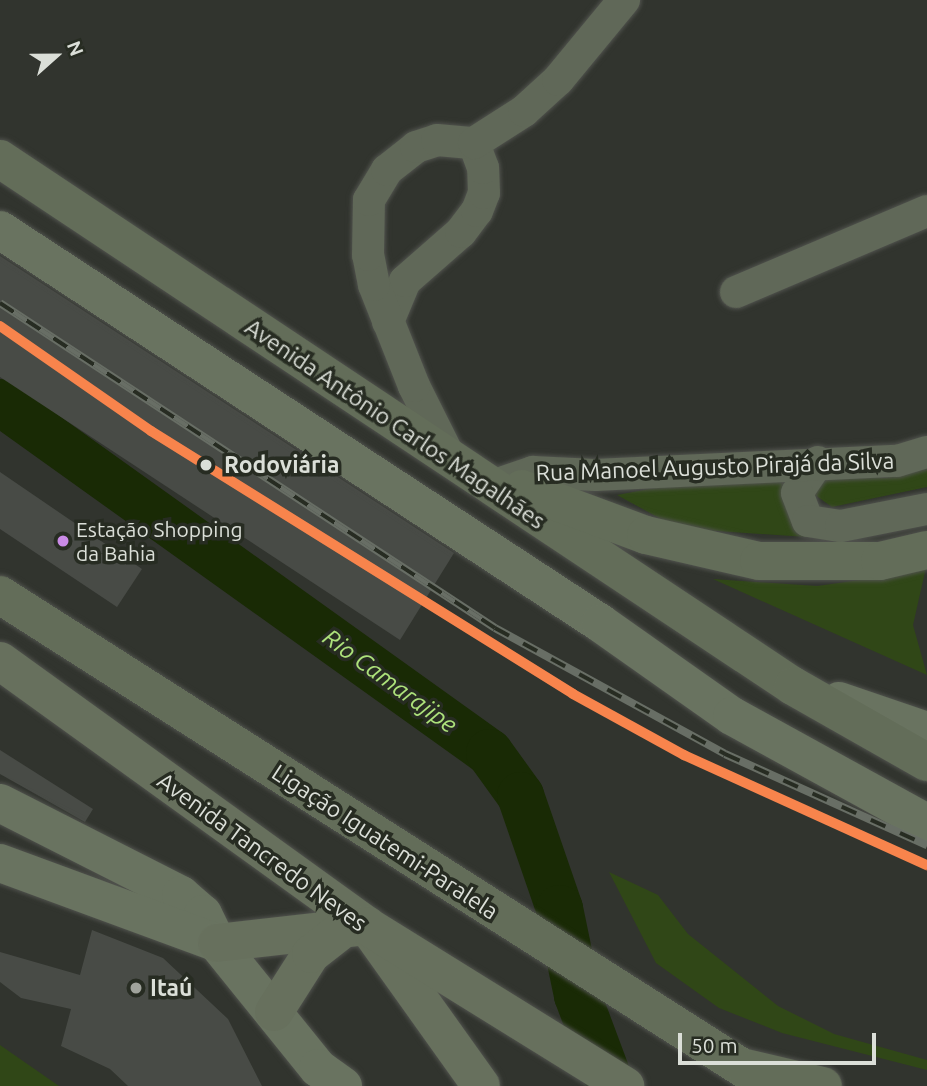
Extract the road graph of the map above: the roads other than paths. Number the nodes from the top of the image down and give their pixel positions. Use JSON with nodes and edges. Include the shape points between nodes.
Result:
{"nodes":[{"id":1,"x":624,"y":0,"type":"edge"},
{"id":2,"x":474,"y":143,"type":"junction"},
{"id":3,"x":0,"y":159,"type":"edge"},
{"id":4,"x":927,"y":211,"type":"edge"},
{"id":5,"x":0,"y":230,"type":"edge"},
{"id":6,"x":736,"y":292,"type":"dead end"},
{"id":7,"x":388,"y":322,"type":"junction"},
{"id":8,"x":927,"y":452,"type":"edge"},
{"id":9,"x":452,"y":461,"type":"junction"},
{"id":10,"x":818,"y":462,"type":"junction"},
{"id":11,"x":503,"y":482,"type":"junction"},
{"id":12,"x":926,"y":509,"type":"edge"},
{"id":13,"x":922,"y":550,"type":"edge"},
{"id":14,"x":0,"y":595,"type":"edge"},
{"id":15,"x":0,"y":661,"type":"edge"},
{"id":16,"x":793,"y":686,"type":"junction"},
{"id":17,"x":927,"y":731,"type":"edge"},
{"id":18,"x":927,"y":762,"type":"edge"},
{"id":19,"x":0,"y":803,"type":"edge"},
{"id":20,"x":927,"y":823,"type":"edge"},
{"id":21,"x":0,"y":863,"type":"edge"},
{"id":22,"x":354,"y":929,"type":"junction"},
{"id":23,"x":217,"y":943,"type":"junction"},
{"id":24,"x":274,"y":1012,"type":"junction"},
{"id":25,"x":757,"y":1077,"type":"edge"},
{"id":26,"x":343,"y":1086,"type":"edge"},
{"id":27,"x":481,"y":1086,"type":"edge"},
{"id":28,"x":625,"y":1086,"type":"edge"},
{"id":29,"x":823,"y":1086,"type":"edge"}],
"edges":[{"from":1,"to":2,"type":"street","via":[[558,79],[524,111]]},
{"from":2,"to":7,"type":"street","via":[[483,168],[484,193],[477,211],[461,232],[405,281]]},
{"from":2,"to":7,"type":"street","via":[[437,140],[416,148],[387,170],[369,200],[368,255]]},
{"from":3,"to":9,"type":"highway","name":"Avenida Antônio Carlos Magalhães"},
{"from":4,"to":6,"type":"street"},
{"from":5,"to":20,"type":"main road","via":[[600,622],[732,716]]},
{"from":7,"to":9,"type":"street"},
{"from":8,"to":10,"type":"street","name":"Rua Manoel Augusto Pirajá da Silva","via":[[897,461]]},
{"from":9,"to":11,"type":"highway"},
{"from":9,"to":16,"type":"highway","name":"Avenida Antônio Carlos Magalhães"},
{"from":10,"to":11,"type":"street","name":"Rua Manoel Augusto Pirajá da Silva","via":[[595,475],[533,472]]},
{"from":10,"to":12,"type":"street","via":[[797,492],[808,521],[841,526]]},
{"from":11,"to":13,"type":"highway","via":[[646,536],[759,561],[836,563]]},
{"from":14,"to":25,"type":"highway","name":"Ligação Iguatemi-Paralela"},
{"from":15,"to":22,"type":"main road","name":"Avenida Tancredo Neves"},
{"from":16,"to":17,"type":"main road"},
{"from":16,"to":18,"type":"highway","name":"Avenida Antônio Carlos Magalhães"},
{"from":19,"to":23,"type":"main road","via":[[161,881],[203,914]]},
{"from":21,"to":23,"type":"main road"},
{"from":22,"to":23,"type":"main road"},
{"from":22,"to":24,"type":"main road","via":[[311,954],[295,988]]},
{"from":22,"to":27,"type":"main road","name":"Avenida Tancredo Neves"},
{"from":22,"to":28,"type":"main road","via":[[421,960]]},
{"from":23,"to":24,"type":"main road"},
{"from":24,"to":26,"type":"main road","via":[[318,1068]]},
{"from":25,"to":29,"type":"highway","name":"Ligação Iguatemi-Paralela"}]}
